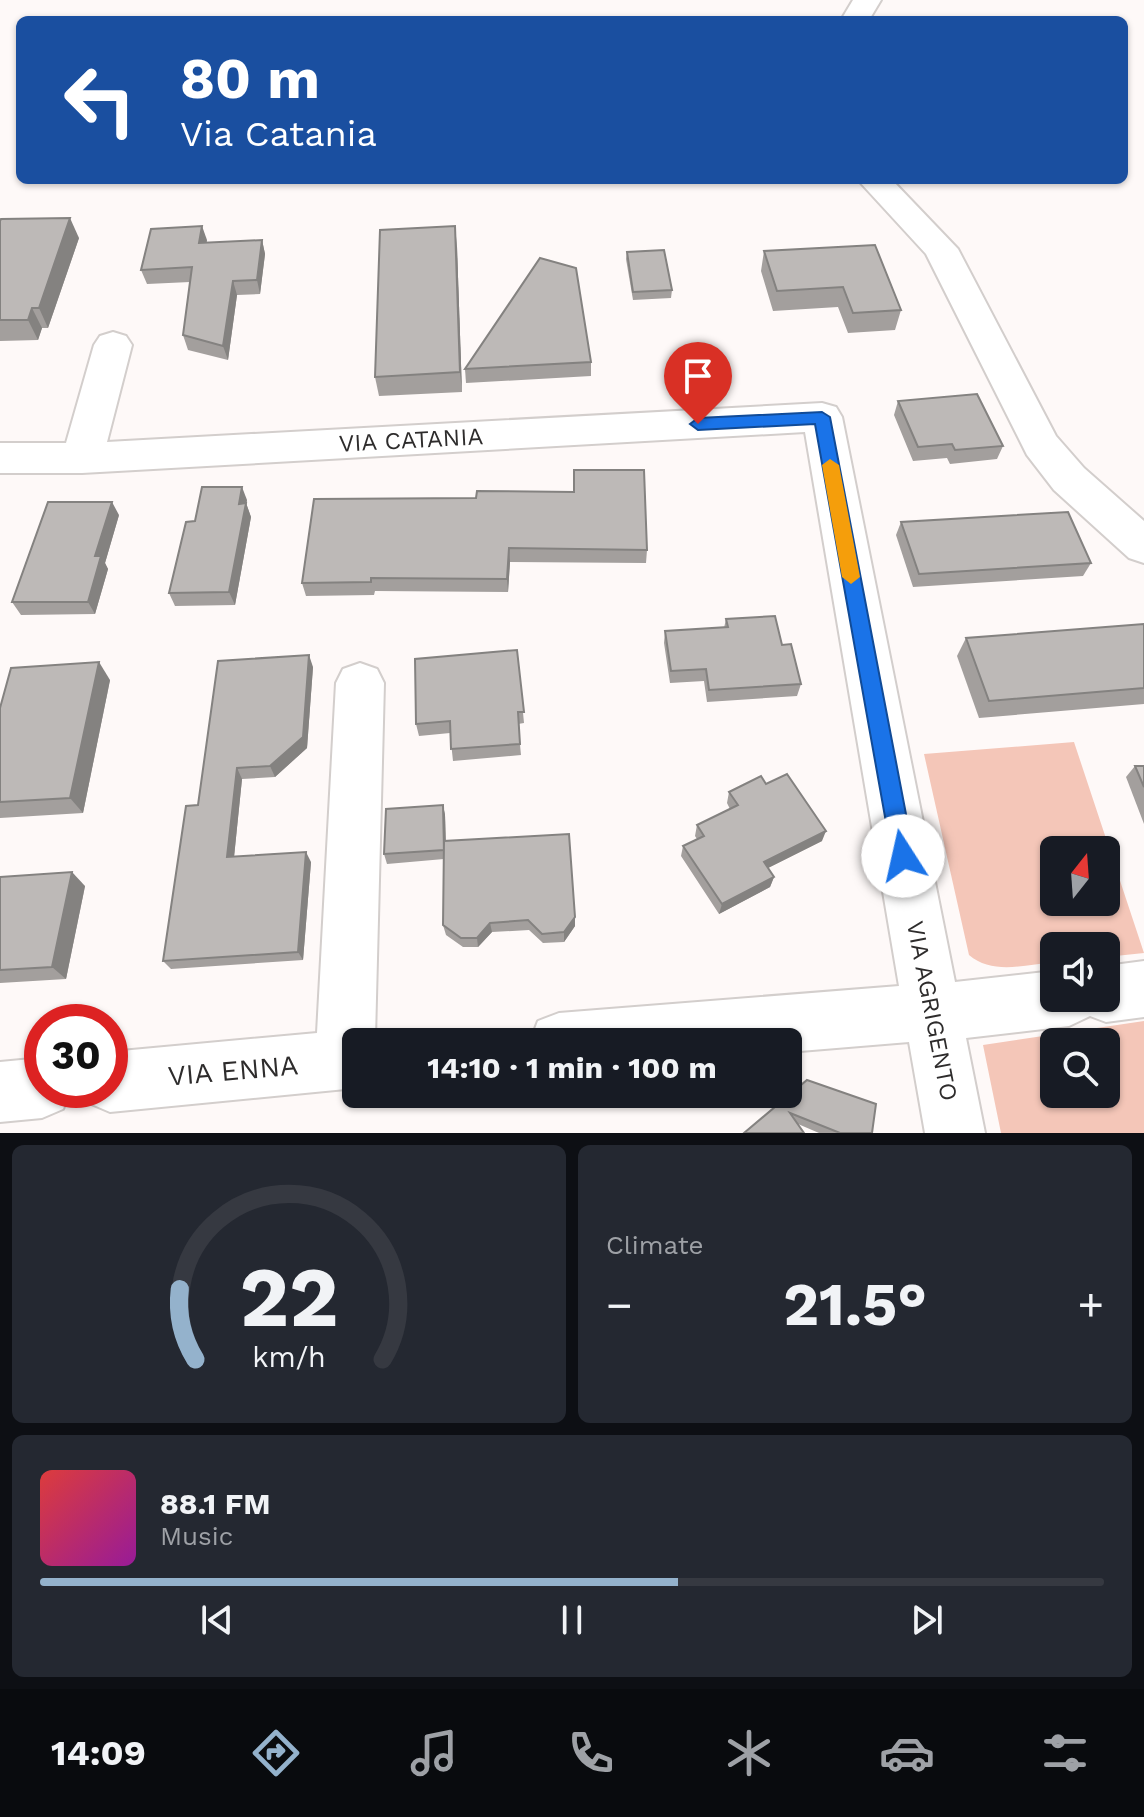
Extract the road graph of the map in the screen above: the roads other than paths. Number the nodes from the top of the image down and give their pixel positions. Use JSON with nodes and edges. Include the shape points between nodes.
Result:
{"nodes":[{"id":1,"x":878,"y":184,"type":"edge"},
{"id":2,"x":113,"y":345,"type":"dead end"},
{"id":3,"x":822,"y":417,"type":"joint"},
{"id":4,"x":0,"y":458,"type":"edge"},
{"id":5,"x":82,"y":458,"type":"junction"},
{"id":6,"x":1144,"y":546,"type":"edge"},
{"id":7,"x":360,"y":683,"type":"dead end"},
{"id":8,"x":1144,"y":989,"type":"edge"},
{"id":9,"x":1120,"y":992,"type":"edge"},
{"id":10,"x":1040,"y":1001,"type":"edge"},
{"id":11,"x":932,"y":1012,"type":"junction"},
{"id":12,"x":351,"y":1028,"type":"edge"},
{"id":13,"x":733,"y":1028,"type":"edge"},
{"id":14,"x":342,"y":1061,"type":"edge"},
{"id":15,"x":128,"y":1080,"type":"edge"},
{"id":16,"x":24,"y":1090,"type":"edge"},
{"id":17,"x":0,"y":1092,"type":"edge"},
{"id":18,"x":955,"y":1133,"type":"edge"}],
"edges":[{"from":1,"to":6,"type":"street","via":[[941,249],[1041,445],[1069,479]]},
{"from":2,"to":5,"type":"street"},
{"from":3,"to":5,"type":"street","name":"VIA CATANIA"},
{"from":3,"to":11,"type":"street","name":"VIA AGRIGENTO"},
{"from":4,"to":5,"type":"street","name":"VIA CATANIA"},
{"from":7,"to":12,"type":"street"},
{"from":8,"to":9,"type":"street"},
{"from":10,"to":11,"type":"street"},
{"from":11,"to":13,"type":"street"},
{"from":11,"to":18,"type":"street","name":"VIA AGRIGENTO"},
{"from":14,"to":15,"type":"street","name":"VIA ENNA"},
{"from":16,"to":17,"type":"street"}]}
